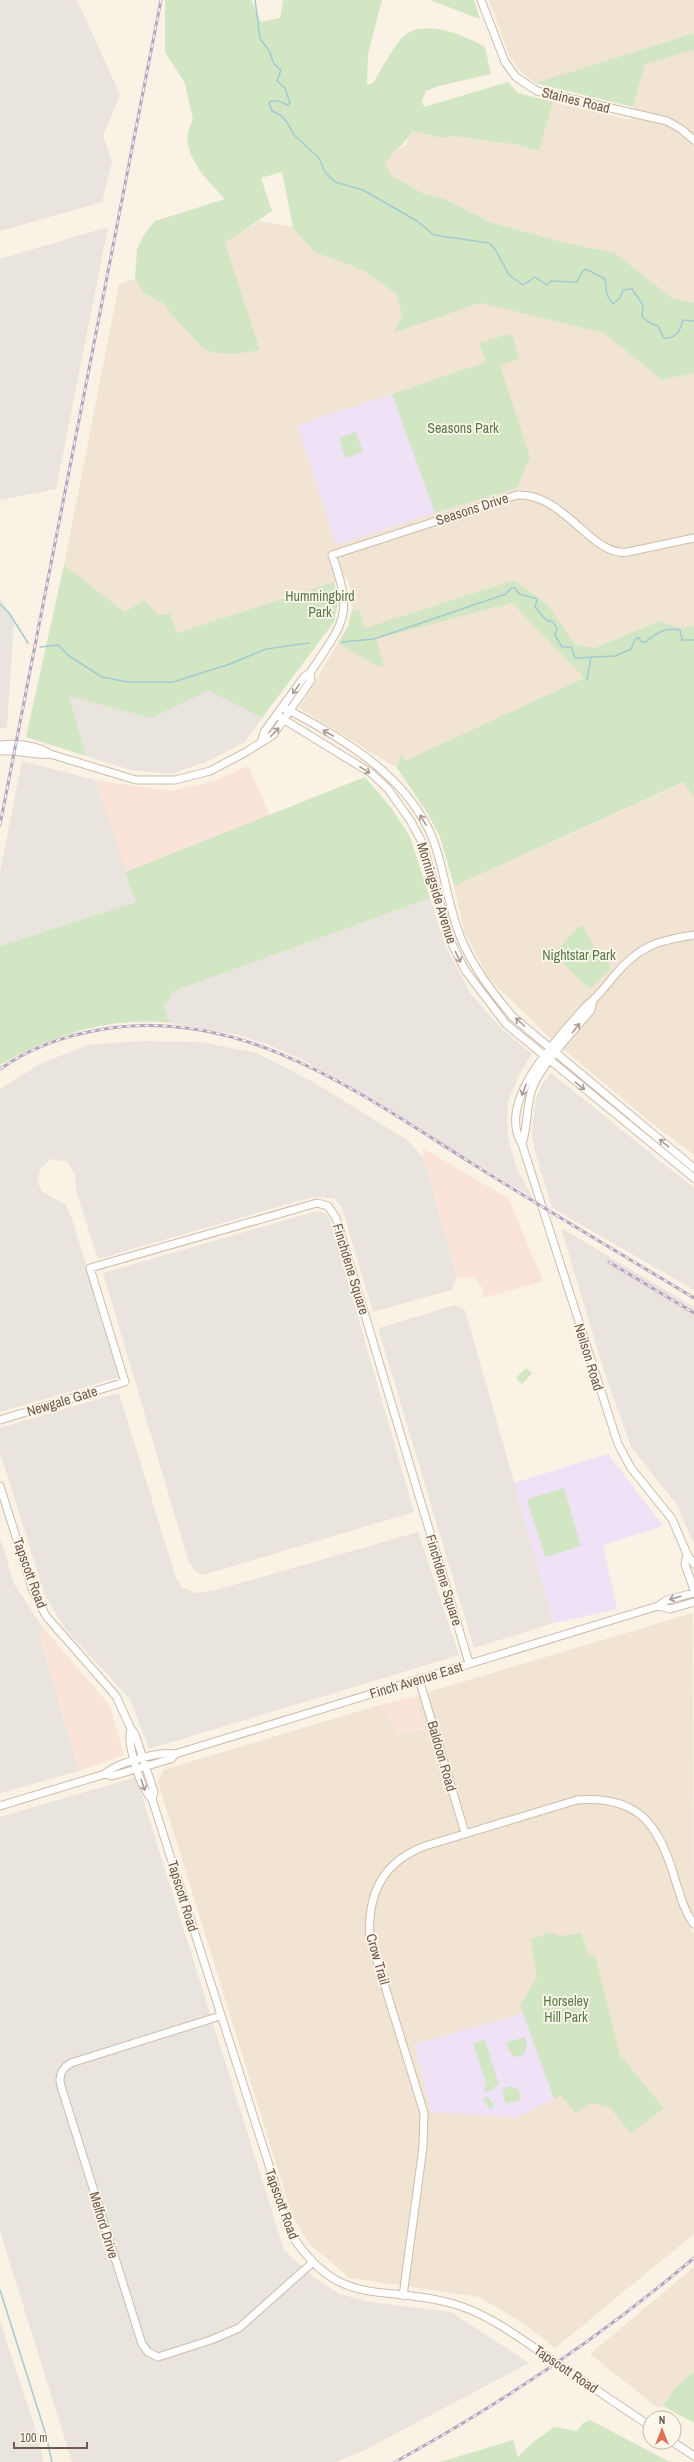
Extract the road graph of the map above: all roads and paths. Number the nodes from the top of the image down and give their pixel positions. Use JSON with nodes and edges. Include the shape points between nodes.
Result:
{"nodes":[{"id":1,"x":481,"y":0,"type":"edge"},
{"id":2,"x":694,"y":140,"type":"edge"},
{"id":3,"x":694,"y":538,"type":"edge"},
{"id":4,"x":310,"y":673,"type":"junction"},
{"id":5,"x":283,"y":707,"type":"junction"},
{"id":6,"x":291,"y":711,"type":"junction"},
{"id":7,"x":278,"y":716,"type":"junction"},
{"id":8,"x":284,"y":720,"type":"junction"},
{"id":9,"x":262,"y":740,"type":"junction"},
{"id":10,"x":0,"y":745,"type":"edge"},
{"id":11,"x":0,"y":751,"type":"edge"},
{"id":12,"x":50,"y":754,"type":"junction"},
{"id":13,"x":694,"y":935,"type":"edge"},
{"id":14,"x":593,"y":1000,"type":"junction"},
{"id":15,"x":549,"y":1048,"type":"junction"},
{"id":16,"x":556,"y":1054,"type":"junction"},
{"id":17,"x":543,"y":1056,"type":"junction"},
{"id":18,"x":550,"y":1062,"type":"junction"},
{"id":19,"x":628,"y":1114,"type":"junction"},
{"id":20,"x":623,"y":1120,"type":"junction"},
{"id":21,"x":522,"y":1144,"type":"junction"},
{"id":22,"x":694,"y":1168,"type":"edge"},
{"id":23,"x":694,"y":1178,"type":"edge"},
{"id":24,"x":125,"y":1382,"type":"joint"},
{"id":25,"x":0,"y":1420,"type":"edge"},
{"id":26,"x":0,"y":1486,"type":"edge"},
{"id":27,"x":687,"y":1554,"type":"junction"},
{"id":28,"x":694,"y":1564,"type":"edge"},
{"id":29,"x":694,"y":1591,"type":"edge"},
{"id":30,"x":694,"y":1602,"type":"edge"},
{"id":31,"x":658,"y":1606,"type":"junction"},
{"id":32,"x":469,"y":1664,"type":"junction"},
{"id":33,"x":419,"y":1679,"type":"junction"},
{"id":34,"x":131,"y":1729,"type":"junction"},
{"id":35,"x":175,"y":1754,"type":"junction"},
{"id":36,"x":144,"y":1759,"type":"junction"},
{"id":37,"x":135,"y":1761,"type":"junction"},
{"id":38,"x":146,"y":1766,"type":"junction"},
{"id":39,"x":137,"y":1769,"type":"junction"},
{"id":40,"x":105,"y":1774,"type":"junction"},
{"id":41,"x":152,"y":1799,"type":"junction"},
{"id":42,"x":0,"y":1806,"type":"edge"},
{"id":43,"x":465,"y":1833,"type":"junction"},
{"id":44,"x":694,"y":1924,"type":"edge"},
{"id":45,"x":220,"y":2016,"type":"junction"},
{"id":46,"x":312,"y":2263,"type":"junction"},
{"id":47,"x":403,"y":2296,"type":"junction"},
{"id":48,"x":642,"y":2421,"type":"edge"},
{"id":49,"x":682,"y":2448,"type":"edge"},
{"id":50,"x":694,"y":2456,"type":"edge"}],
"edges":[{"from":1,"to":2,"type":"street","name":"Staines Road","via":[[504,62],[524,84],[552,95],[667,122]]},
{"from":3,"to":4,"type":"street","name":"Seasons Drive","via":[[618,552],[598,542],[548,502],[523,495],[507,497],[332,555],[345,596],[344,612],[335,636]]},
{"from":4,"to":5,"type":"street","one_way":true,"via":[[304,676]]},
{"from":4,"to":6,"type":"street","via":[[310,680]]},
{"from":5,"to":6,"type":"street","name":"Morningside Avenue"},
{"from":5,"to":7,"type":"street"},
{"from":6,"to":8,"type":"street"},
{"from":15,"to":6,"type":"street","name":"Morningside Avenue","one_way":true,"via":[[513,1017],[475,967],[460,935],[428,828],[401,788],[383,770],[352,747]]},
{"from":7,"to":8,"type":"street","name":"Morningside Avenue"},
{"from":7,"to":9,"type":"street","via":[[264,732]]},
{"from":9,"to":8,"type":"street","one_way":true,"via":[[273,735]]},
{"from":8,"to":17,"type":"street","name":"Morningside Avenue","one_way":true,"via":[[370,773],[388,789],[422,842],[451,942],[464,970],[506,1024]]},
{"from":9,"to":12,"type":"street","via":[[246,752],[210,771],[175,780],[136,780]]},
{"from":10,"to":12,"type":"street","via":[[16,744],[42,749]]},
{"from":11,"to":12,"type":"street"},
{"from":13,"to":14,"type":"street","via":[[647,946],[625,963]]},
{"from":14,"to":15,"type":"street","name":"Neilson Road"},
{"from":16,"to":14,"type":"street","name":"Neilson Road","one_way":true,"via":[[591,1010]]},
{"from":15,"to":16,"type":"street","name":"Morningside Avenue"},
{"from":15,"to":17,"type":"street","name":"Neilson Road"},
{"from":16,"to":18,"type":"street","name":"Neilson Road"},
{"from":16,"to":19,"type":"street","name":"Morningside Avenue"},
{"from":17,"to":18,"type":"street","name":"Morningside Avenue"},
{"from":17,"to":21,"type":"street","name":"Neilson Road","one_way":true,"via":[[524,1088],[518,1111],[517,1134]]},
{"from":18,"to":20,"type":"street","name":"Morningside Avenue","one_way":true},
{"from":18,"to":21,"type":"street","name":"Neilson Road","via":[[533,1087],[526,1112]]},
{"from":19,"to":20,"type":"street"},
{"from":22,"to":19,"type":"street","name":"Morningside Avenue","one_way":true},
{"from":20,"to":23,"type":"street","name":"Morningside Avenue"},
{"from":21,"to":27,"type":"street","name":"Neilson Road","via":[[618,1444],[631,1468],[672,1519]]},
{"from":24,"to":25,"type":"street","name":"Newgale Gate"},
{"from":24,"to":32,"type":"street","name":"Finchdene Square","via":[[90,1268],[317,1203],[328,1206],[336,1218]]},
{"from":26,"to":34,"type":"street","name":"Tapscott Road","via":[[33,1591],[46,1616],[116,1696]]},
{"from":27,"to":28,"type":"street","name":"Neilson Road"},
{"from":27,"to":29,"type":"street","name":"Neilson Road","via":[[685,1564]]},
{"from":29,"to":31,"type":"street","name":"Finch Avenue East","one_way":true,"via":[[667,1600]]},
{"from":30,"to":31,"type":"street","name":"Finch Avenue East","via":[[670,1609]]},
{"from":31,"to":32,"type":"street","name":"Finch Avenue East"},
{"from":32,"to":33,"type":"street","name":"Finch Avenue East"},
{"from":33,"to":35,"type":"street","name":"Finch Avenue East"},
{"from":33,"to":43,"type":"street","name":"Baldoon Road"},
{"from":34,"to":36,"type":"street","name":"Tapscott Road","via":[[136,1734]]},
{"from":34,"to":37,"type":"street","name":"Tapscott Road","via":[[128,1736]]},
{"from":35,"to":36,"type":"street","name":"Finch Avenue East","via":[[167,1752]]},
{"from":35,"to":38,"type":"street","name":"Finch Avenue East","via":[[171,1759]]},
{"from":36,"to":37,"type":"street","name":"Finch Avenue East"},
{"from":36,"to":38,"type":"street","name":"Tapscott Road"},
{"from":37,"to":39,"type":"street","name":"Tapscott Road"},
{"from":37,"to":40,"type":"street","name":"Finch Avenue East","via":[[110,1768]]},
{"from":38,"to":39,"type":"street","name":"Finch Avenue East"},
{"from":38,"to":41,"type":"street","name":"Tapscott Road","via":[[154,1792]]},
{"from":39,"to":40,"type":"street","name":"Finch Avenue East","via":[[112,1776]]},
{"from":39,"to":41,"type":"street","name":"Tapscott Road","one_way":true,"via":[[145,1793]]},
{"from":40,"to":42,"type":"street","name":"Finch Avenue East"},
{"from":41,"to":45,"type":"street","name":"Tapscott Road"},
{"from":43,"to":44,"type":"street","name":"Crow Trail","via":[[577,1800],[603,1799],[618,1803],[644,1817],[659,1836],[669,1856],[683,1905]]},
{"from":43,"to":47,"type":"street","name":"Crow Trail","via":[[417,1849],[398,1861],[387,1871],[375,1890],[369,1915],[370,1938],[424,2113],[424,2145]]},
{"from":45,"to":46,"type":"street","name":"Tapscott Road","via":[[290,2234]]},
{"from":45,"to":46,"type":"street","name":"Melford Drive","via":[[71,2063],[60,2076],[142,2344],[150,2354],[164,2356],[235,2330]]},
{"from":46,"to":47,"type":"street","name":"Tapscott Road","via":[[344,2286]]},
{"from":47,"to":48,"type":"street","name":"Tapscott Road","bridge":true,"via":[[454,2304],[489,2319]]},
{"from":49,"to":50,"type":"street"}]}
